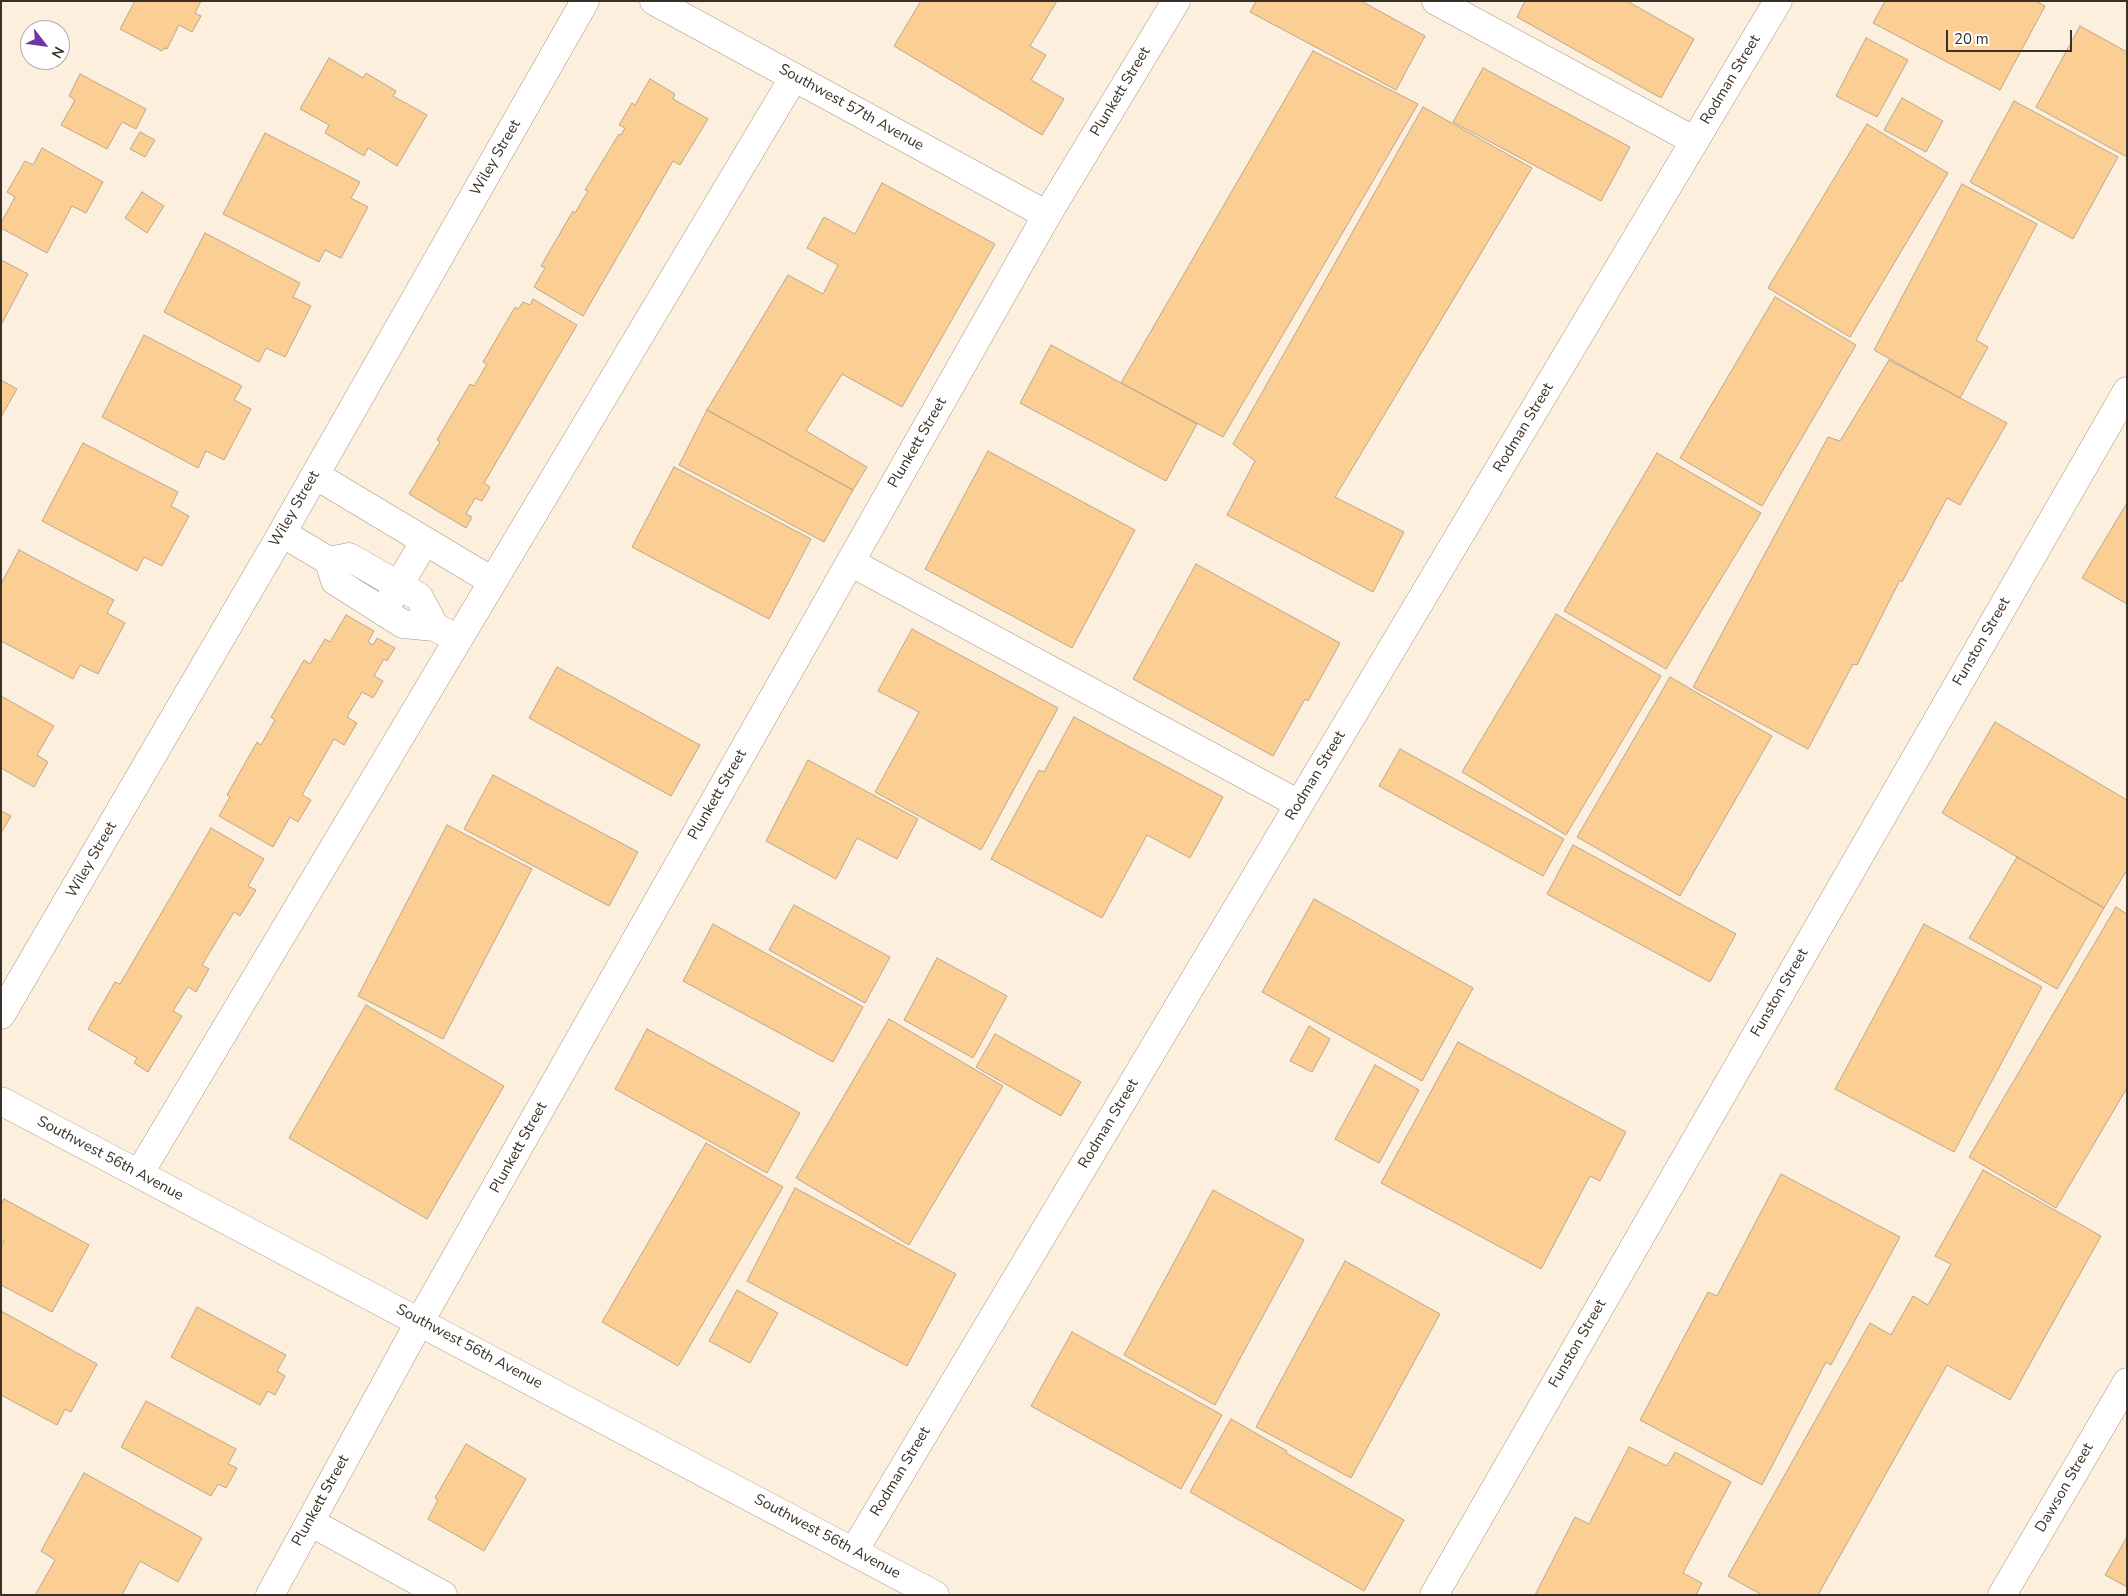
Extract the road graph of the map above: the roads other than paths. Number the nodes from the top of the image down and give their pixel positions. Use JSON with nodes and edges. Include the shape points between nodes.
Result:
{"nodes":[{"id":1,"x":585,"y":1,"type":"edge"},
{"id":2,"x":654,"y":1,"type":"edge"},
{"id":3,"x":1176,"y":1,"type":"edge"},
{"id":4,"x":1436,"y":1,"type":"edge"},
{"id":5,"x":1778,"y":1,"type":"edge"},
{"id":6,"x":794,"y":77,"type":"junction"},
{"id":7,"x":1695,"y":141,"type":"junction"},
{"id":8,"x":1047,"y":214,"type":"junction"},
{"id":9,"x":2127,"y":391,"type":"edge"},
{"id":10,"x":315,"y":475,"type":"junction"},
{"id":11,"x":282,"y":533,"type":"junction"},
{"id":12,"x":425,"y":541,"type":"junction"},
{"id":13,"x":329,"y":561,"type":"junction"},
{"id":14,"x":850,"y":562,"type":"junction"},
{"id":15,"x":492,"y":582,"type":"junction"},
{"id":16,"x":399,"y":586,"type":"junction"},
{"id":17,"x":383,"y":612,"type":"junction"},
{"id":18,"x":447,"y":633,"type":"junction"},
{"id":19,"x":1299,"y":804,"type":"junction"},
{"id":20,"x":1,"y":1015,"type":"edge"},
{"id":21,"x":1,"y":1102,"type":"edge"},
{"id":22,"x":139,"y":1174,"type":"junction"},
{"id":23,"x":420,"y":1321,"type":"junction"},
{"id":24,"x":2127,"y":1382,"type":"edge"},
{"id":25,"x":310,"y":1522,"type":"junction"},
{"id":26,"x":854,"y":1551,"type":"junction"},
{"id":27,"x":270,"y":1595,"type":"edge"},
{"id":28,"x":443,"y":1595,"type":"edge"},
{"id":29,"x":935,"y":1595,"type":"edge"},
{"id":30,"x":1434,"y":1595,"type":"edge"},
{"id":31,"x":2002,"y":1595,"type":"edge"}],
"edges":[{"from":1,"to":10,"type":"street","name":"Wiley Street"},
{"from":2,"to":6,"type":"street","name":"Southwest 57th Avenue"},
{"from":3,"to":8,"type":"street","name":"Plunkett Street"},
{"from":4,"to":7,"type":"street"},
{"from":5,"to":7,"type":"street","name":"Rodman Street"},
{"from":6,"to":8,"type":"street","name":"Southwest 57th Avenue"},
{"from":6,"to":15,"type":"street"},
{"from":7,"to":19,"type":"street","name":"Rodman Street"},
{"from":8,"to":14,"type":"street","name":"Plunkett Street"},
{"from":9,"to":30,"type":"street","name":"Funston Street"},
{"from":10,"to":11,"type":"street","name":"Wiley Street"},
{"from":10,"to":12,"type":"street"},
{"from":11,"to":13,"type":"street"},
{"from":11,"to":20,"type":"street","name":"Wiley Street"},
{"from":12,"to":15,"type":"street"},
{"from":12,"to":16,"type":"street"},
{"from":13,"to":16,"type":"street","via":[[349,557]]},
{"from":13,"to":17,"type":"street","via":[[335,581]]},
{"from":14,"to":19,"type":"street"},
{"from":14,"to":23,"type":"street","name":"Plunkett Street"},
{"from":15,"to":18,"type":"street"},
{"from":16,"to":17,"type":"street"},
{"from":16,"to":18,"type":"street","via":[[419,597]]},
{"from":17,"to":18,"type":"street","via":[[403,624]]},
{"from":18,"to":22,"type":"street"},
{"from":19,"to":26,"type":"street","name":"Rodman Street"},
{"from":21,"to":22,"type":"street","name":"Southwest 56th Avenue"},
{"from":22,"to":23,"type":"street","name":"Southwest 56th Avenue"},
{"from":23,"to":25,"type":"street","name":"Plunkett Street"},
{"from":23,"to":26,"type":"street","name":"Southwest 56th Avenue"},
{"from":24,"to":31,"type":"street","name":"Dawson Street"},
{"from":25,"to":27,"type":"street","name":"Plunkett Street"},
{"from":25,"to":28,"type":"street"},
{"from":26,"to":29,"type":"street","name":"Southwest 56th Avenue"}]}
